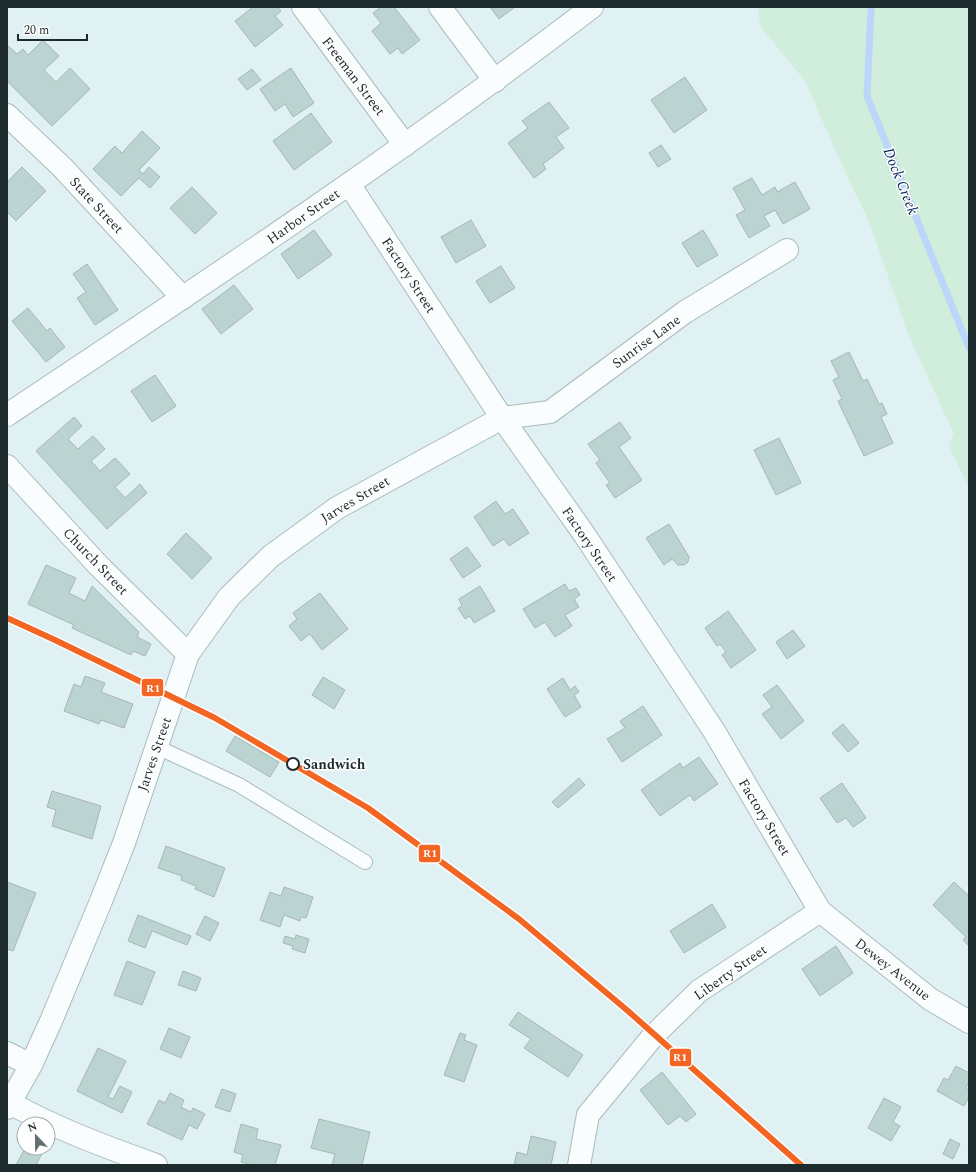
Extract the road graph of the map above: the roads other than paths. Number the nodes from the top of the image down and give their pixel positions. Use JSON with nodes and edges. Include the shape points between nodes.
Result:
{"nodes":[{"id":1,"x":303,"y":7,"type":"edge"},
{"id":2,"x":440,"y":7,"type":"edge"},
{"id":3,"x":592,"y":7,"type":"edge"},
{"id":4,"x":495,"y":81,"type":"junction"},
{"id":5,"x":7,"y":115,"type":"edge"},
{"id":6,"x":405,"y":144,"type":"junction"},
{"id":7,"x":349,"y":184,"type":"junction"},
{"id":8,"x":787,"y":250,"type":"dead end"},
{"id":9,"x":183,"y":298,"type":"junction"},
{"id":10,"x":7,"y":415,"type":"edge"},
{"id":11,"x":502,"y":418,"type":"junction"},
{"id":12,"x":7,"y":466,"type":"edge"},
{"id":13,"x":188,"y":654,"type":"junction"},
{"id":14,"x":157,"y":747,"type":"junction"},
{"id":15,"x":365,"y":862,"type":"dead end"},
{"id":16,"x":820,"y":910,"type":"junction"},
{"id":17,"x":969,"y":1022,"type":"edge"},
{"id":18,"x":7,"y":1053,"type":"edge"},
{"id":19,"x":31,"y":1065,"type":"junction"},
{"id":20,"x":9,"y":1106,"type":"edge"},
{"id":21,"x":156,"y":1165,"type":"edge"},
{"id":22,"x":578,"y":1165,"type":"edge"}],
"edges":[{"from":1,"to":6,"type":"street","name":"Freeman Street"},
{"from":2,"to":4,"type":"street"},
{"from":3,"to":4,"type":"street","name":"Harbor Street"},
{"from":4,"to":6,"type":"street","name":"Harbor Street"},
{"from":5,"to":9,"type":"street","name":"State Street","via":[[62,167]]},
{"from":6,"to":7,"type":"street","name":"Harbor Street"},
{"from":7,"to":9,"type":"street","name":"Harbor Street"},
{"from":7,"to":11,"type":"street","name":"Factory Street"},
{"from":8,"to":11,"type":"street","name":"Sunrise Lane","via":[[685,312],[550,412]]},
{"from":9,"to":10,"type":"street","name":"Harbor Street"},
{"from":11,"to":13,"type":"street","name":"Jarves Street","via":[[369,490],[304,530],[271,556],[239,587]]},
{"from":11,"to":16,"type":"street","name":"Factory Street","via":[[588,541],[714,731]]},
{"from":12,"to":13,"type":"street","name":"Church Street","via":[[98,565]]},
{"from":13,"to":14,"type":"street","name":"Jarves Street"},
{"from":14,"to":15,"type":"lane","via":[[239,785]]},
{"from":14,"to":19,"type":"street","name":"Jarves Street","via":[[102,901]]},
{"from":16,"to":17,"type":"street","name":"Dewey Avenue","via":[[930,999]]},
{"from":16,"to":22,"type":"street","name":"Liberty Street","via":[[699,991],[654,1035],[588,1115]]},
{"from":18,"to":19,"type":"street"},
{"from":19,"to":20,"type":"street","name":"Jarves Street"},
{"from":20,"to":21,"type":"street","via":[[68,1132]]}]}
